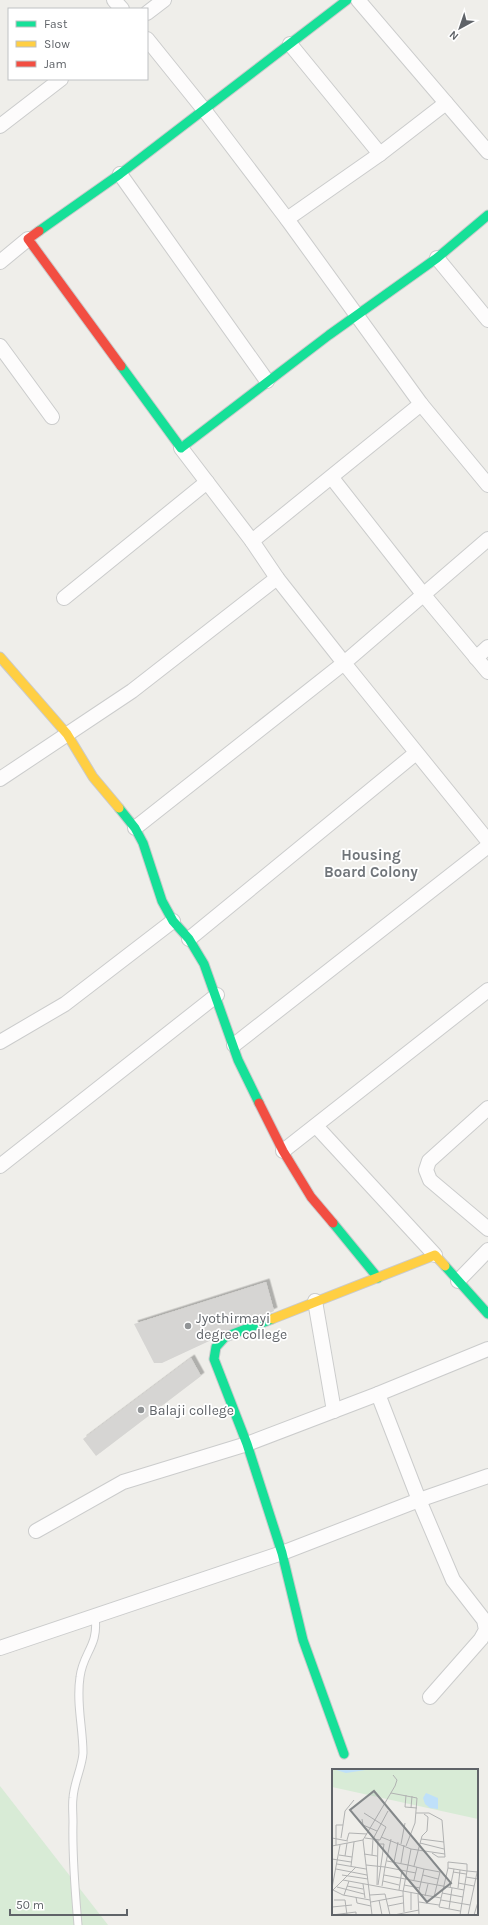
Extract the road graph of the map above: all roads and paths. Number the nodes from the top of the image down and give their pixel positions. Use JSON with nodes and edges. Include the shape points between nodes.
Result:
{"nodes":[{"id":1,"x":114,"y":0,"type":"edge"},
{"id":2,"x":164,"y":0,"type":"edge"},
{"id":3,"x":347,"y":0,"type":"edge"},
{"id":4,"x":358,"y":0,"type":"edge"},
{"id":5,"x":121,"y":8,"type":"edge"},
{"id":6,"x":148,"y":12,"type":"edge"},
{"id":7,"x":148,"y":39,"type":"edge"},
{"id":8,"x":290,"y":44,"type":"junction"},
{"id":9,"x":60,"y":80,"type":"edge"},
{"id":10,"x":446,"y":103,"type":"junction"},
{"id":11,"x":205,"y":111,"type":"junction"},
{"id":12,"x":0,"y":126,"type":"edge"},
{"id":13,"x":488,"y":152,"type":"edge"},
{"id":14,"x":380,"y":154,"type":"junction"},
{"id":15,"x":120,"y":174,"type":"junction"},
{"id":16,"x":488,"y":215,"type":"edge"},
{"id":17,"x":287,"y":219,"type":"junction"},
{"id":18,"x":28,"y":239,"type":"junction"},
{"id":19,"x":437,"y":258,"type":"junction"},
{"id":20,"x":0,"y":262,"type":"edge"},
{"id":21,"x":356,"y":316,"type":"junction"},
{"id":22,"x":488,"y":320,"type":"edge"},
{"id":23,"x":0,"y":346,"type":"edge"},
{"id":24,"x":267,"y":381,"type":"junction"},
{"id":25,"x":421,"y":404,"type":"junction"},
{"id":26,"x":52,"y":417,"type":"dead end"},
{"id":27,"x":181,"y":448,"type":"junction"},
{"id":28,"x":332,"y":478,"type":"junction"},
{"id":29,"x":207,"y":482,"type":"junction"},
{"id":30,"x":488,"y":484,"type":"edge"},
{"id":31,"x":488,"y":539,"type":"edge"},
{"id":32,"x":252,"y":541,"type":"junction"},
{"id":33,"x":277,"y":578,"type":"junction"},
{"id":34,"x":423,"y":594,"type":"junction"},
{"id":35,"x":64,"y":598,"type":"dead end"},
{"id":36,"x":488,"y":647,"type":"edge"},
{"id":37,"x":0,"y":657,"type":"edge"},
{"id":38,"x":476,"y":658,"type":"junction"},
{"id":39,"x":344,"y":663,"type":"junction"},
{"id":40,"x":488,"y":672,"type":"edge"},
{"id":41,"x":66,"y":734,"type":"junction"},
{"id":42,"x":416,"y":753,"type":"junction"},
{"id":43,"x":0,"y":779,"type":"edge"},
{"id":44,"x":135,"y":828,"type":"junction"},
{"id":45,"x":488,"y":841,"type":"edge"},
{"id":46,"x":488,"y":846,"type":"edge"},
{"id":47,"x":173,"y":921,"type":"junction"},
{"id":48,"x":189,"y":939,"type":"junction"},
{"id":49,"x":488,"y":990,"type":"edge"},
{"id":50,"x":217,"y":996,"type":"junction"},
{"id":51,"x":0,"y":1042,"type":"edge"},
{"id":52,"x":234,"y":1045,"type":"junction"},
{"id":53,"x":488,"y":1108,"type":"edge"},
{"id":54,"x":316,"y":1126,"type":"junction"},
{"id":55,"x":283,"y":1151,"type":"junction"},
{"id":56,"x":0,"y":1166,"type":"edge"},
{"id":57,"x":488,"y":1229,"type":"edge"},
{"id":58,"x":488,"y":1250,"type":"edge"},
{"id":59,"x":435,"y":1255,"type":"junction"},
{"id":60,"x":378,"y":1278,"type":"junction"},
{"id":61,"x":458,"y":1281,"type":"junction"},
{"id":62,"x":315,"y":1301,"type":"junction"},
{"id":63,"x":488,"y":1314,"type":"edge"},
{"id":64,"x":488,"y":1349,"type":"edge"},
{"id":65,"x":378,"y":1394,"type":"junction"},
{"id":66,"x":334,"y":1411,"type":"junction"},
{"id":67,"x":247,"y":1444,"type":"junction"},
{"id":68,"x":488,"y":1476,"type":"edge"},
{"id":69,"x":419,"y":1500,"type":"junction"},
{"id":70,"x":36,"y":1531,"type":"dead end"},
{"id":71,"x":282,"y":1553,"type":"junction"},
{"id":72,"x":95,"y":1617,"type":"junction"},
{"id":73,"x":0,"y":1648,"type":"edge"},
{"id":74,"x":430,"y":1697,"type":"dead end"},
{"id":75,"x":344,"y":1754,"type":"dead end"},
{"id":76,"x":78,"y":1925,"type":"edge"}],
"edges":[{"from":1,"to":5,"type":"street"},
{"from":2,"to":6,"type":"street"},
{"from":3,"to":8,"type":"street"},
{"from":4,"to":10,"type":"street"},
{"from":7,"to":11,"type":"street"},
{"from":8,"to":11,"type":"street"},
{"from":8,"to":14,"type":"street"},
{"from":9,"to":12,"type":"street"},
{"from":10,"to":13,"type":"street"},
{"from":10,"to":14,"type":"street"},
{"from":11,"to":15,"type":"street"},
{"from":11,"to":17,"type":"street"},
{"from":14,"to":17,"type":"street"},
{"from":15,"to":18,"type":"street"},
{"from":15,"to":24,"type":"street"},
{"from":16,"to":19,"type":"street"},
{"from":17,"to":21,"type":"street"},
{"from":18,"to":20,"type":"street"},
{"from":18,"to":27,"type":"street"},
{"from":19,"to":21,"type":"street"},
{"from":19,"to":22,"type":"street"},
{"from":21,"to":24,"type":"street"},
{"from":21,"to":25,"type":"street"},
{"from":23,"to":26,"type":"street"},
{"from":24,"to":27,"type":"street"},
{"from":25,"to":28,"type":"street"},
{"from":25,"to":30,"type":"street"},
{"from":27,"to":29,"type":"street"},
{"from":28,"to":32,"type":"street"},
{"from":28,"to":34,"type":"street"},
{"from":29,"to":32,"type":"street"},
{"from":29,"to":35,"type":"street"},
{"from":31,"to":34,"type":"street"},
{"from":32,"to":33,"type":"street"},
{"from":33,"to":39,"type":"street"},
{"from":33,"to":41,"type":"street","via":[[132,691]]},
{"from":34,"to":38,"type":"street"},
{"from":34,"to":39,"type":"street"},
{"from":36,"to":38,"type":"street"},
{"from":37,"to":41,"type":"street"},
{"from":38,"to":40,"type":"street"},
{"from":39,"to":42,"type":"street"},
{"from":39,"to":44,"type":"street"},
{"from":41,"to":43,"type":"street"},
{"from":41,"to":44,"type":"street","via":[[93,777]]},
{"from":42,"to":45,"type":"street"},
{"from":42,"to":48,"type":"street"},
{"from":44,"to":47,"type":"street","via":[[143,843],[162,901]]},
{"from":46,"to":52,"type":"street"},
{"from":47,"to":48,"type":"street"},
{"from":47,"to":51,"type":"street","via":[[64,1004]]},
{"from":48,"to":50,"type":"street","via":[[204,964]]},
{"from":49,"to":54,"type":"street"},
{"from":50,"to":52,"type":"street"},
{"from":50,"to":56,"type":"street"},
{"from":52,"to":55,"type":"street","via":[[238,1060]]},
{"from":53,"to":57,"type":"street","via":[[429,1161],[426,1170],[430,1180]]},
{"from":54,"to":55,"type":"street"},
{"from":54,"to":59,"type":"street"},
{"from":55,"to":60,"type":"street","via":[[311,1197]]},
{"from":58,"to":61,"type":"street"},
{"from":59,"to":60,"type":"street"},
{"from":59,"to":61,"type":"street"},
{"from":60,"to":62,"type":"street"},
{"from":61,"to":63,"type":"street"},
{"from":62,"to":66,"type":"street"},
{"from":62,"to":67,"type":"street","via":[[225,1337],[216,1347],[214,1359]]},
{"from":64,"to":65,"type":"street"},
{"from":65,"to":66,"type":"street"},
{"from":65,"to":69,"type":"street"},
{"from":66,"to":67,"type":"street"},
{"from":67,"to":70,"type":"street","via":[[123,1482]]},
{"from":67,"to":71,"type":"street"},
{"from":68,"to":69,"type":"street"},
{"from":69,"to":71,"type":"street"},
{"from":69,"to":74,"type":"street","via":[[454,1580],[481,1615],[486,1630]]},
{"from":71,"to":72,"type":"street"},
{"from":71,"to":75,"type":"street","via":[[303,1640]]},
{"from":72,"to":73,"type":"street"},
{"from":72,"to":76,"type":"lane","via":[[97,1630],[94,1642],[80,1676],[79,1700],[83,1744],[73,1798],[72,1861]]}]}
